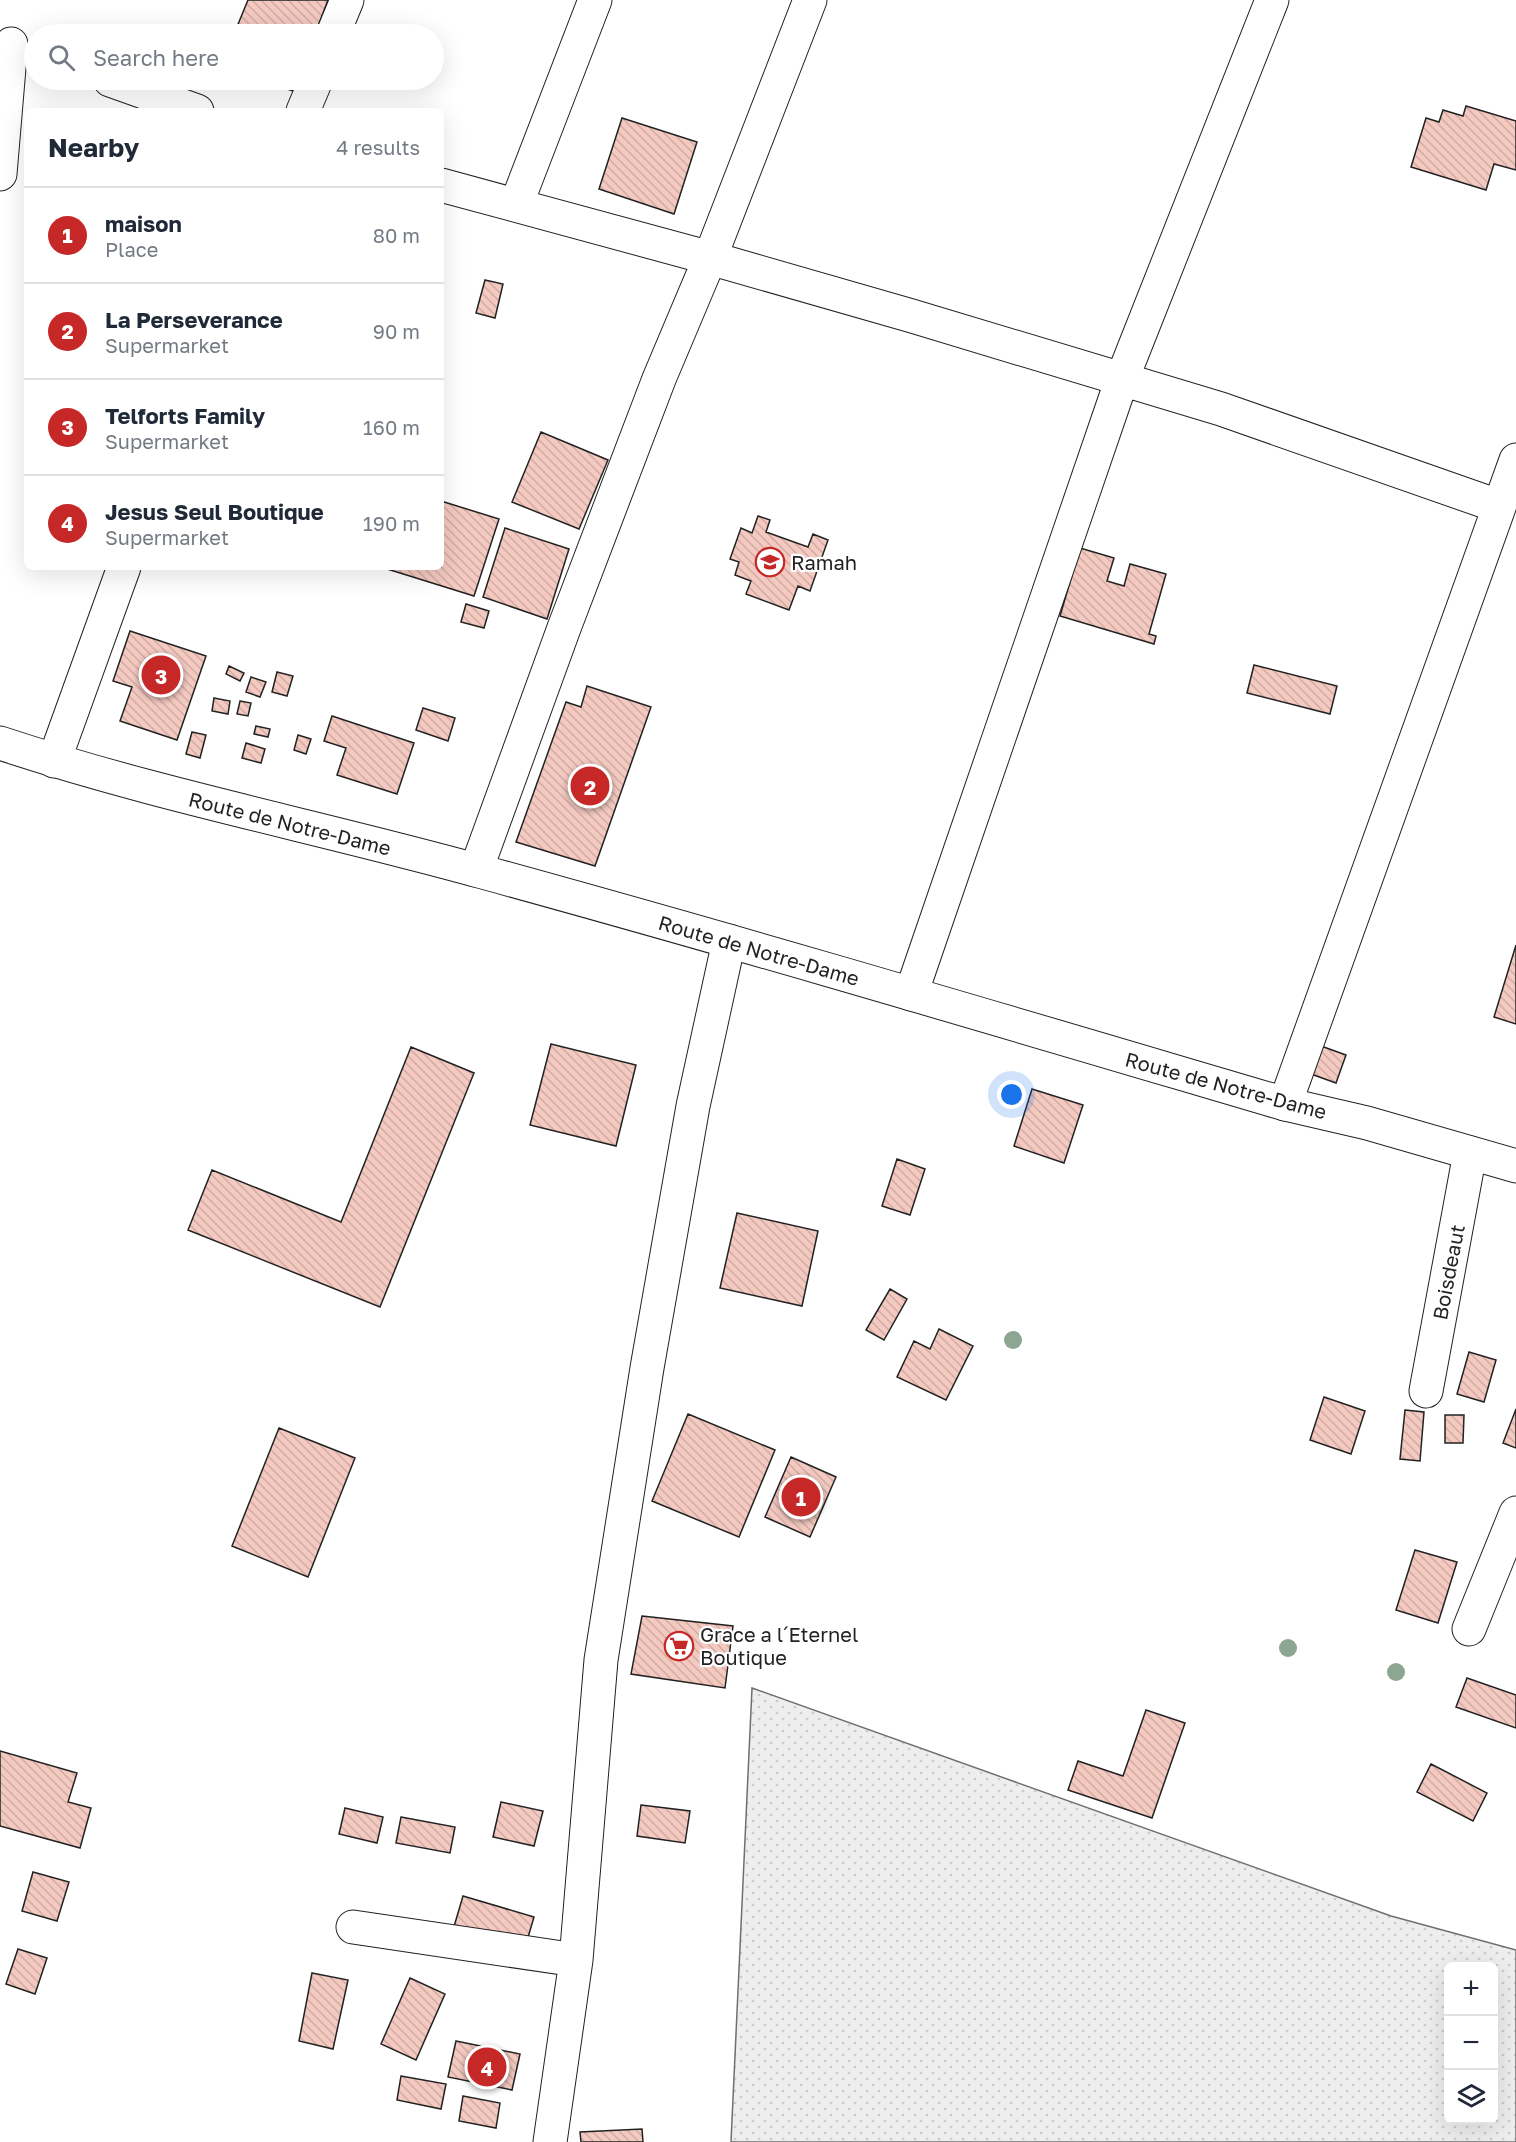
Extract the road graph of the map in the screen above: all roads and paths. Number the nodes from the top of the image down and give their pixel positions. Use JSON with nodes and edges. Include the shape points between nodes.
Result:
{"nodes":[{"id":1,"x":347,"y":0,"type":"edge"},
{"id":2,"x":595,"y":0,"type":"edge"},
{"id":3,"x":810,"y":0,"type":"edge"},
{"id":4,"x":1272,"y":0,"type":"edge"},
{"id":5,"x":337,"y":24,"type":"edge"},
{"id":6,"x":15,"y":46,"type":"edge"},
{"id":7,"x":138,"y":90,"type":"edge"},
{"id":8,"x":312,"y":90,"type":"edge"},
{"id":9,"x":189,"y":108,"type":"edge"},
{"id":10,"x":304,"y":108,"type":"edge"},
{"id":11,"x":0,"y":174,"type":"edge"},
{"id":12,"x":444,"y":186,"type":"edge"},
{"id":13,"x":516,"y":205,"type":"junction"},
{"id":14,"x":710,"y":258,"type":"junction"},
{"id":15,"x":1122,"y":379,"type":"junction"},
{"id":16,"x":1516,"y":460,"type":"edge"},
{"id":17,"x":1498,"y":506,"type":"junction"},
{"id":18,"x":123,"y":570,"type":"edge"},
{"id":19,"x":0,"y":743,"type":"edge"},
{"id":20,"x":54,"y":761,"type":"junction"},
{"id":21,"x":476,"y":870,"type":"junction"},
{"id":22,"x":729,"y":941,"type":"junction"},
{"id":23,"x":911,"y":994,"type":"junction"},
{"id":24,"x":1285,"y":1104,"type":"junction"},
{"id":25,"x":1470,"y":1153,"type":"junction"},
{"id":26,"x":1516,"y":1166,"type":"edge"},
{"id":27,"x":1425,"y":1391,"type":"dead end"},
{"id":28,"x":1516,"y":1513,"type":"edge"},
{"id":29,"x":1468,"y":1629,"type":"dead end"},
{"id":30,"x":353,"y":1928,"type":"dead end"},
{"id":31,"x":576,"y":1960,"type":"junction"},
{"id":32,"x":550,"y":2142,"type":"edge"}],
"edges":[{"from":1,"to":5,"type":"street"},
{"from":2,"to":13,"type":"street"},
{"from":3,"to":14,"type":"street"},
{"from":4,"to":15,"type":"street"},
{"from":6,"to":11,"type":"street"},
{"from":7,"to":9,"type":"street"},
{"from":8,"to":10,"type":"street"},
{"from":12,"to":13,"type":"street"},
{"from":13,"to":14,"type":"street"},
{"from":14,"to":15,"type":"street"},
{"from":14,"to":21,"type":"street","via":[[659,379]]},
{"from":15,"to":17,"type":"street","via":[[1221,409]]},
{"from":15,"to":23,"type":"street"},
{"from":16,"to":17,"type":"street"},
{"from":17,"to":24,"type":"street"},
{"from":18,"to":20,"type":"street"},
{"from":19,"to":20,"type":"street","name":"Route de Notre-Dame"},
{"from":20,"to":21,"type":"street","name":"Route de Notre-Dame"},
{"from":21,"to":22,"type":"street","name":"Route de Notre-Dame"},
{"from":22,"to":23,"type":"street","name":"Route de Notre-Dame"},
{"from":22,"to":31,"type":"street","via":[[693,1106],[646,1368],[601,1660]]},
{"from":23,"to":24,"type":"street","name":"Route de Notre-Dame"},
{"from":24,"to":25,"type":"street","name":"Route de Notre-Dame"},
{"from":25,"to":26,"type":"street","name":"Route de Notre-Dame"},
{"from":25,"to":27,"type":"street","name":"Boisdeaut"},
{"from":28,"to":29,"type":"street"},
{"from":30,"to":31,"type":"street"},
{"from":31,"to":32,"type":"street"}]}
